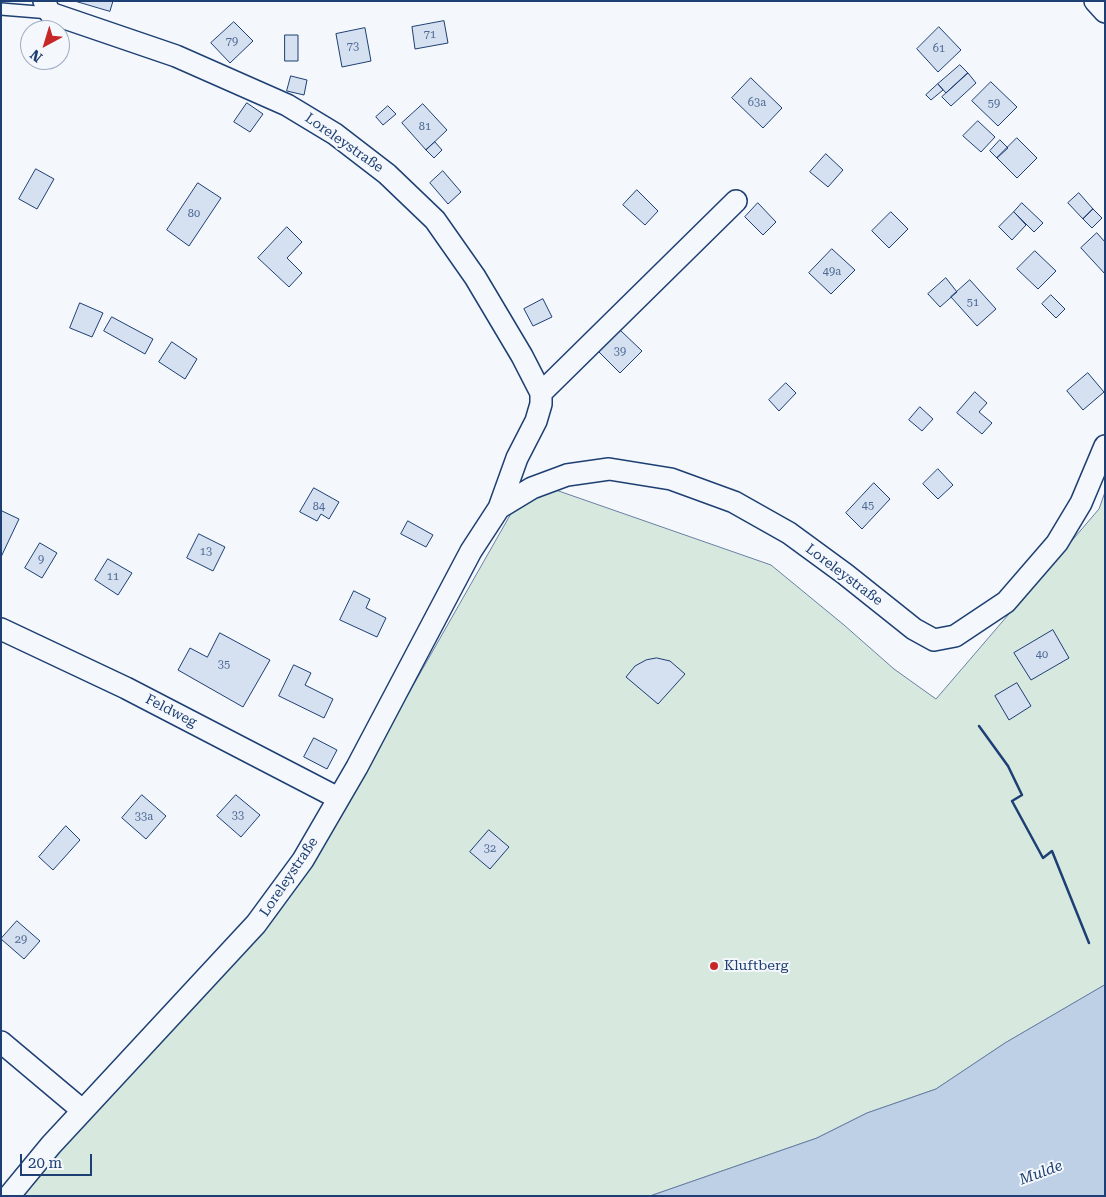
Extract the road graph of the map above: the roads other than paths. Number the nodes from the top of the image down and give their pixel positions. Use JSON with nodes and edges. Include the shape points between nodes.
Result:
{"nodes":[{"id":1,"x":1095,"y":1,"type":"edge"},
{"id":2,"x":47,"y":7,"type":"edge"},
{"id":3,"x":1,"y":9,"type":"edge"},
{"id":4,"x":1105,"y":12,"type":"edge"},
{"id":5,"x":736,"y":201,"type":"dead end"},
{"id":6,"x":541,"y":393,"type":"junction"},
{"id":7,"x":1105,"y":446,"type":"edge"},
{"id":8,"x":499,"y":508,"type":"junction"},
{"id":9,"x":1,"y":629,"type":"edge"},
{"id":10,"x":338,"y":798,"type":"junction"},
{"id":11,"x":1,"y":1042,"type":"edge"},
{"id":12,"x":82,"y":1110,"type":"junction"},
{"id":13,"x":9,"y":1196,"type":"edge"}],
"edges":[{"from":1,"to":4,"type":"street"},
{"from":2,"to":3,"type":"lane","name":"Loreleystraße"},
{"from":2,"to":6,"type":"street","name":"Loreleystraße","via":[[176,56],[287,105],[335,134],[388,174],[435,220],[475,277]]},
{"from":5,"to":6,"type":"street"},
{"from":6,"to":8,"type":"street","name":"Loreleystraße","via":[[536,421],[516,458]]},
{"from":7,"to":8,"type":"street","name":"Loreleystraße","via":[[1080,503],[1057,543],[1006,602],[955,636],[934,640],[914,629],[789,533],[734,502],[670,479],[609,469],[567,475],[532,488]]},
{"from":8,"to":10,"type":"street","name":"Loreleystraße","via":[[471,552]]},
{"from":9,"to":10,"type":"street","name":"Feldweg","via":[[126,688]]},
{"from":10,"to":12,"type":"street","name":"Loreleystraße","via":[[303,860],[256,924]]},
{"from":11,"to":12,"type":"street"},
{"from":12,"to":13,"type":"street","name":"Loreleystraße"}]}
